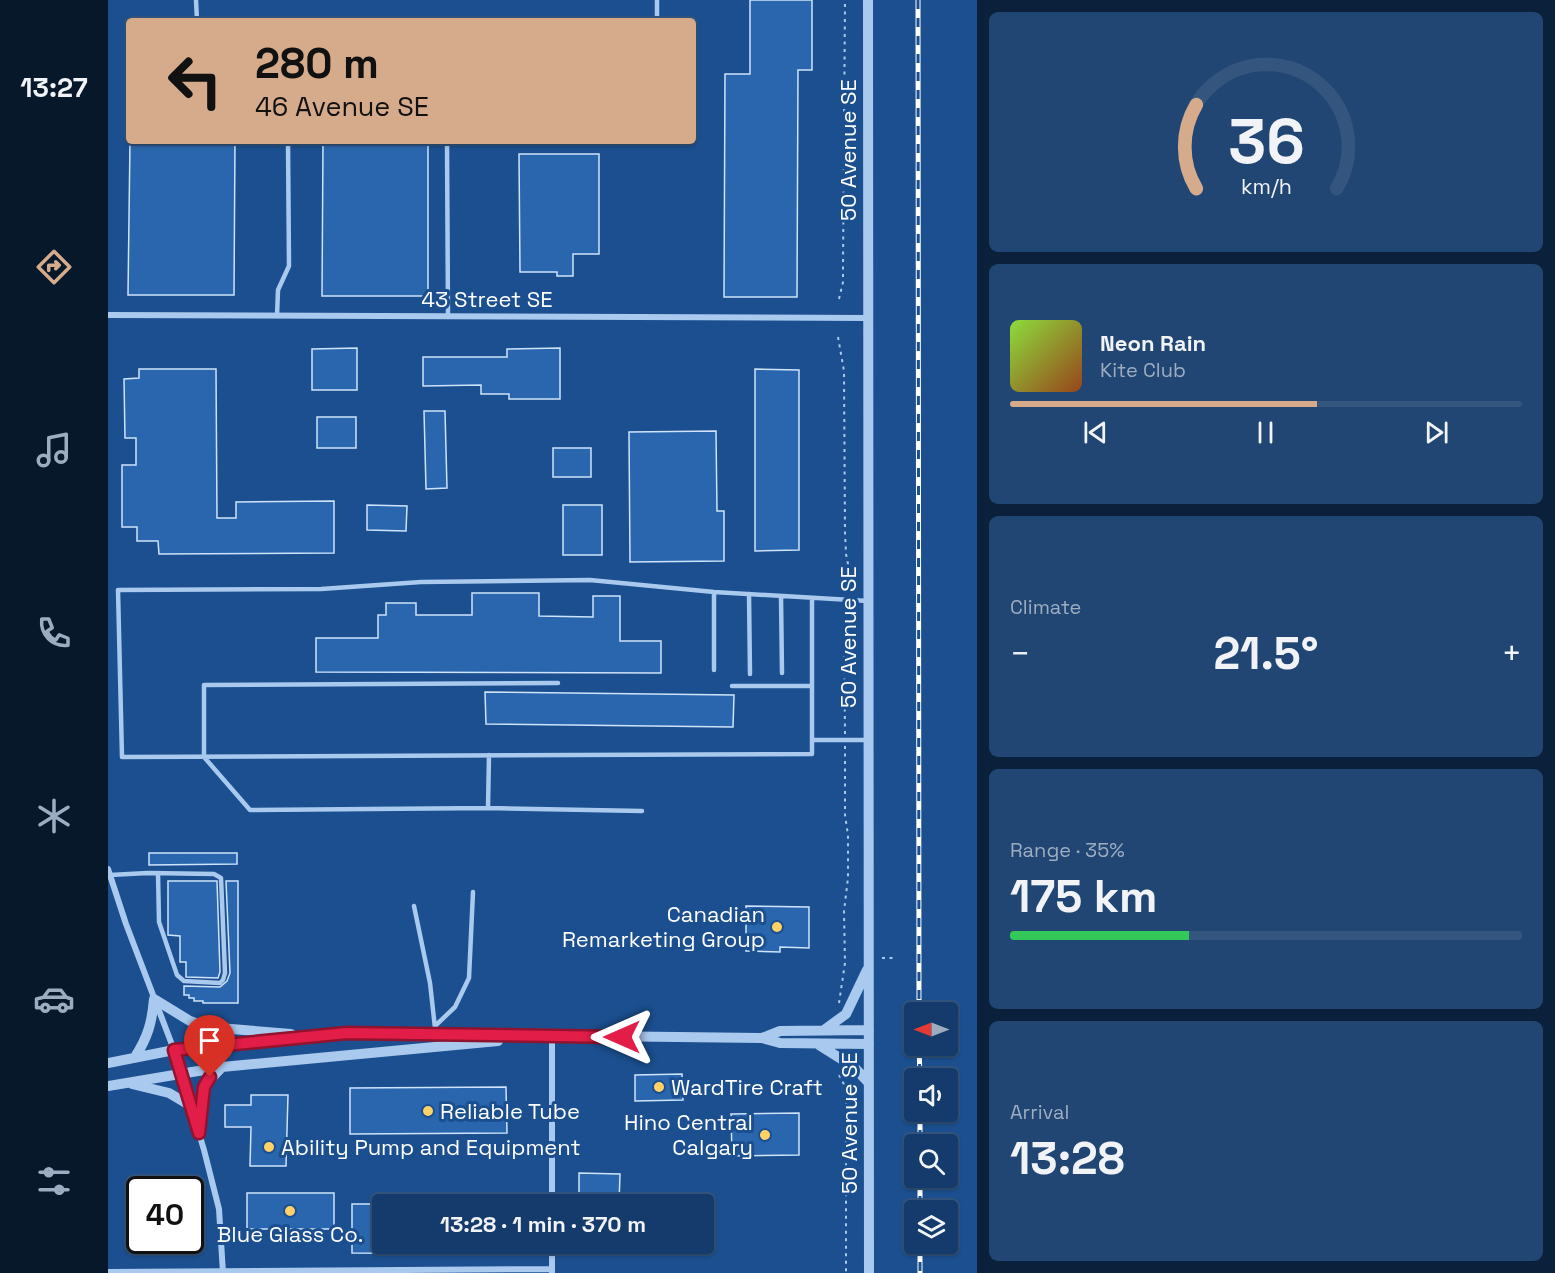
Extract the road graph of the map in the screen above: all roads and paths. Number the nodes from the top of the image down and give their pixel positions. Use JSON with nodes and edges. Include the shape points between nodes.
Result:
{"nodes":[{"id":1,"x":196,"y":0,"type":"edge"},
{"id":2,"x":657,"y":0,"type":"edge"},
{"id":3,"x":845,"y":0,"type":"edge"},
{"id":4,"x":868,"y":0,"type":"edge"},
{"id":5,"x":196,"y":18,"type":"edge"},
{"id":6,"x":657,"y":18,"type":"edge"},
{"id":7,"x":288,"y":144,"type":"edge"},
{"id":8,"x":447,"y":144,"type":"edge"},
{"id":9,"x":839,"y":299,"type":"dead end"},
{"id":10,"x":108,"y":315,"type":"edge"},
{"id":11,"x":277,"y":316,"type":"junction"},
{"id":12,"x":448,"y":317,"type":"junction"},
{"id":13,"x":867,"y":318,"type":"junction"},
{"id":14,"x":838,"y":337,"type":"dead end"},
{"id":15,"x":714,"y":592,"type":"junction"},
{"id":16,"x":749,"y":594,"type":"junction"},
{"id":17,"x":781,"y":596,"type":"junction"},
{"id":18,"x":812,"y":599,"type":"junction"},
{"id":19,"x":848,"y":601,"type":"junction"},
{"id":20,"x":868,"y":602,"type":"junction"},
{"id":21,"x":714,"y":670,"type":"dead end"},
{"id":22,"x":782,"y":673,"type":"dead end"},
{"id":23,"x":750,"y":674,"type":"dead end"},
{"id":24,"x":558,"y":683,"type":"dead end"},
{"id":25,"x":732,"y":686,"type":"dead end"},
{"id":26,"x":812,"y":686,"type":"junction"},
{"id":27,"x":812,"y":740,"type":"junction"},
{"id":28,"x":845,"y":740,"type":"junction"},
{"id":29,"x":868,"y":740,"type":"junction"},
{"id":30,"x":489,"y":756,"type":"junction"},
{"id":31,"x":204,"y":757,"type":"junction"},
{"id":32,"x":488,"y":808,"type":"junction"},
{"id":33,"x":642,"y":811,"type":"dead end"},
{"id":34,"x":109,"y":872,"type":"edge"},
{"id":35,"x":158,"y":873,"type":"junction"},
{"id":36,"x":473,"y":891,"type":"dead end"},
{"id":37,"x":414,"y":906,"type":"dead end"},
{"id":38,"x":882,"y":958,"type":"dead end"},
{"id":39,"x":897,"y":958,"type":"dead end"},
{"id":40,"x":868,"y":966,"type":"junction"},
{"id":41,"x":154,"y":999,"type":"junction"},
{"id":42,"x":838,"y":1009,"type":"dead end"},
{"id":43,"x":435,"y":1030,"type":"junction"},
{"id":44,"x":824,"y":1030,"type":"junction"},
{"id":45,"x":869,"y":1030,"type":"junction"},
{"id":46,"x":552,"y":1036,"type":"junction"},
{"id":47,"x":308,"y":1037,"type":"junction"},
{"id":48,"x":762,"y":1038,"type":"junction"},
{"id":49,"x":816,"y":1043,"type":"junction"},
{"id":50,"x":869,"y":1044,"type":"junction"},
{"id":51,"x":174,"y":1050,"type":"junction"},
{"id":52,"x":135,"y":1057,"type":"junction"},
{"id":53,"x":108,"y":1063,"type":"edge"},
{"id":54,"x":222,"y":1067,"type":"junction"},
{"id":55,"x":181,"y":1074,"type":"junction"},
{"id":56,"x":839,"y":1075,"type":"dead end"},
{"id":57,"x":125,"y":1082,"type":"junction"},
{"id":58,"x":868,"y":1082,"type":"junction"},
{"id":59,"x":108,"y":1086,"type":"edge"},
{"id":60,"x":191,"y":1106,"type":"junction"},
{"id":61,"x":199,"y":1133,"type":"junction"},
{"id":62,"x":552,"y":1194,"type":"edge"},
{"id":63,"x":552,"y":1254,"type":"edge"},
{"id":64,"x":552,"y":1271,"type":"edge"},
{"id":65,"x":108,"y":1272,"type":"edge"},
{"id":66,"x":223,"y":1273,"type":"edge"},
{"id":67,"x":846,"y":1273,"type":"edge"},
{"id":68,"x":869,"y":1273,"type":"edge"}],
"edges":[{"from":1,"to":5,"type":"lane"},
{"from":2,"to":6,"type":"lane"},
{"from":3,"to":9,"type":"path","via":[[843,282]]},
{"from":4,"to":13,"type":"street","name":"50 Avenue SE"},
{"from":7,"to":11,"type":"lane","via":[[289,266],[278,290]]},
{"from":8,"to":12,"type":"lane"},
{"from":10,"to":11,"type":"street","name":"43 Street SE"},
{"from":11,"to":12,"type":"street","name":"43 Street SE"},
{"from":12,"to":13,"type":"street","name":"43 Street SE"},
{"from":13,"to":20,"type":"street","name":"50 Avenue SE"},
{"from":14,"to":19,"type":"path","via":[[844,371]]},
{"from":15,"to":16,"type":"lane"},
{"from":15,"to":21,"type":"lane"},
{"from":15,"to":31,"type":"lane","via":[[590,580],[421,582],[321,589],[118,590],[122,757]]},
{"from":16,"to":17,"type":"lane"},
{"from":16,"to":23,"type":"lane"},
{"from":17,"to":18,"type":"lane"},
{"from":17,"to":22,"type":"lane"},
{"from":18,"to":19,"type":"lane"},
{"from":18,"to":26,"type":"lane"},
{"from":19,"to":20,"type":"lane"},
{"from":19,"to":28,"type":"path","via":[[844,634]]},
{"from":20,"to":29,"type":"street","name":"50 Avenue SE"},
{"from":24,"to":31,"type":"lane","via":[[204,685]]},
{"from":25,"to":26,"type":"lane"},
{"from":26,"to":27,"type":"lane"},
{"from":27,"to":28,"type":"lane"},
{"from":27,"to":30,"type":"lane","via":[[812,754]]},
{"from":28,"to":29,"type":"lane"},
{"from":28,"to":42,"type":"path","via":[[848,878],[845,963]]},
{"from":29,"to":40,"type":"street","name":"50 Avenue SE"},
{"from":30,"to":31,"type":"lane"},
{"from":30,"to":32,"type":"lane"},
{"from":31,"to":32,"type":"lane","via":[[250,810]]},
{"from":32,"to":33,"type":"lane"},
{"from":34,"to":35,"type":"lane"},
{"from":34,"to":41,"type":"street"},
{"from":35,"to":35,"type":"lane","via":[[214,874],[221,878],[225,973],[220,982],[184,981],[177,975],[159,922]]},
{"from":36,"to":43,"type":"lane","via":[[469,978],[455,1007]]},
{"from":37,"to":43,"type":"lane"},
{"from":38,"to":39,"type":"path"},
{"from":40,"to":44,"type":"street","via":[[846,1014]]},
{"from":40,"to":45,"type":"street","name":"50 Avenue SE"},
{"from":41,"to":47,"type":"street","via":[[190,1021],[207,1026]]},
{"from":41,"to":51,"type":"street"},
{"from":41,"to":52,"type":"street","via":[[146,1040]]},
{"from":43,"to":46,"type":"street"},
{"from":43,"to":47,"type":"street"},
{"from":44,"to":45,"type":"street"},
{"from":44,"to":48,"type":"street","via":[[780,1031]]},
{"from":45,"to":50,"type":"street","name":"50 Avenue SE"},
{"from":46,"to":48,"type":"street"},
{"from":46,"to":54,"type":"street"},
{"from":46,"to":62,"type":"street"},
{"from":47,"to":51,"type":"street"},
{"from":48,"to":49,"type":"street","via":[[780,1043]]},
{"from":49,"to":50,"type":"street"},
{"from":49,"to":58,"type":"street","via":[[841,1057]]},
{"from":50,"to":58,"type":"street","name":"50 Avenue SE"},
{"from":51,"to":52,"type":"street"},
{"from":51,"to":55,"type":"street"},
{"from":52,"to":53,"type":"street"},
{"from":54,"to":55,"type":"street"},
{"from":54,"to":61,"type":"street","via":[[205,1085]]},
{"from":55,"to":57,"type":"street"},
{"from":55,"to":60,"type":"street"},
{"from":56,"to":67,"type":"path","via":[[846,1088]]},
{"from":57,"to":59,"type":"street"},
{"from":57,"to":60,"type":"street","via":[[169,1093]]},
{"from":58,"to":68,"type":"street","name":"50 Avenue SE"},
{"from":60,"to":61,"type":"street"},
{"from":61,"to":66,"type":"street","via":[[219,1209]]},
{"from":63,"to":64,"type":"street"},
{"from":64,"to":66,"type":"street"},
{"from":65,"to":66,"type":"street"}]}
